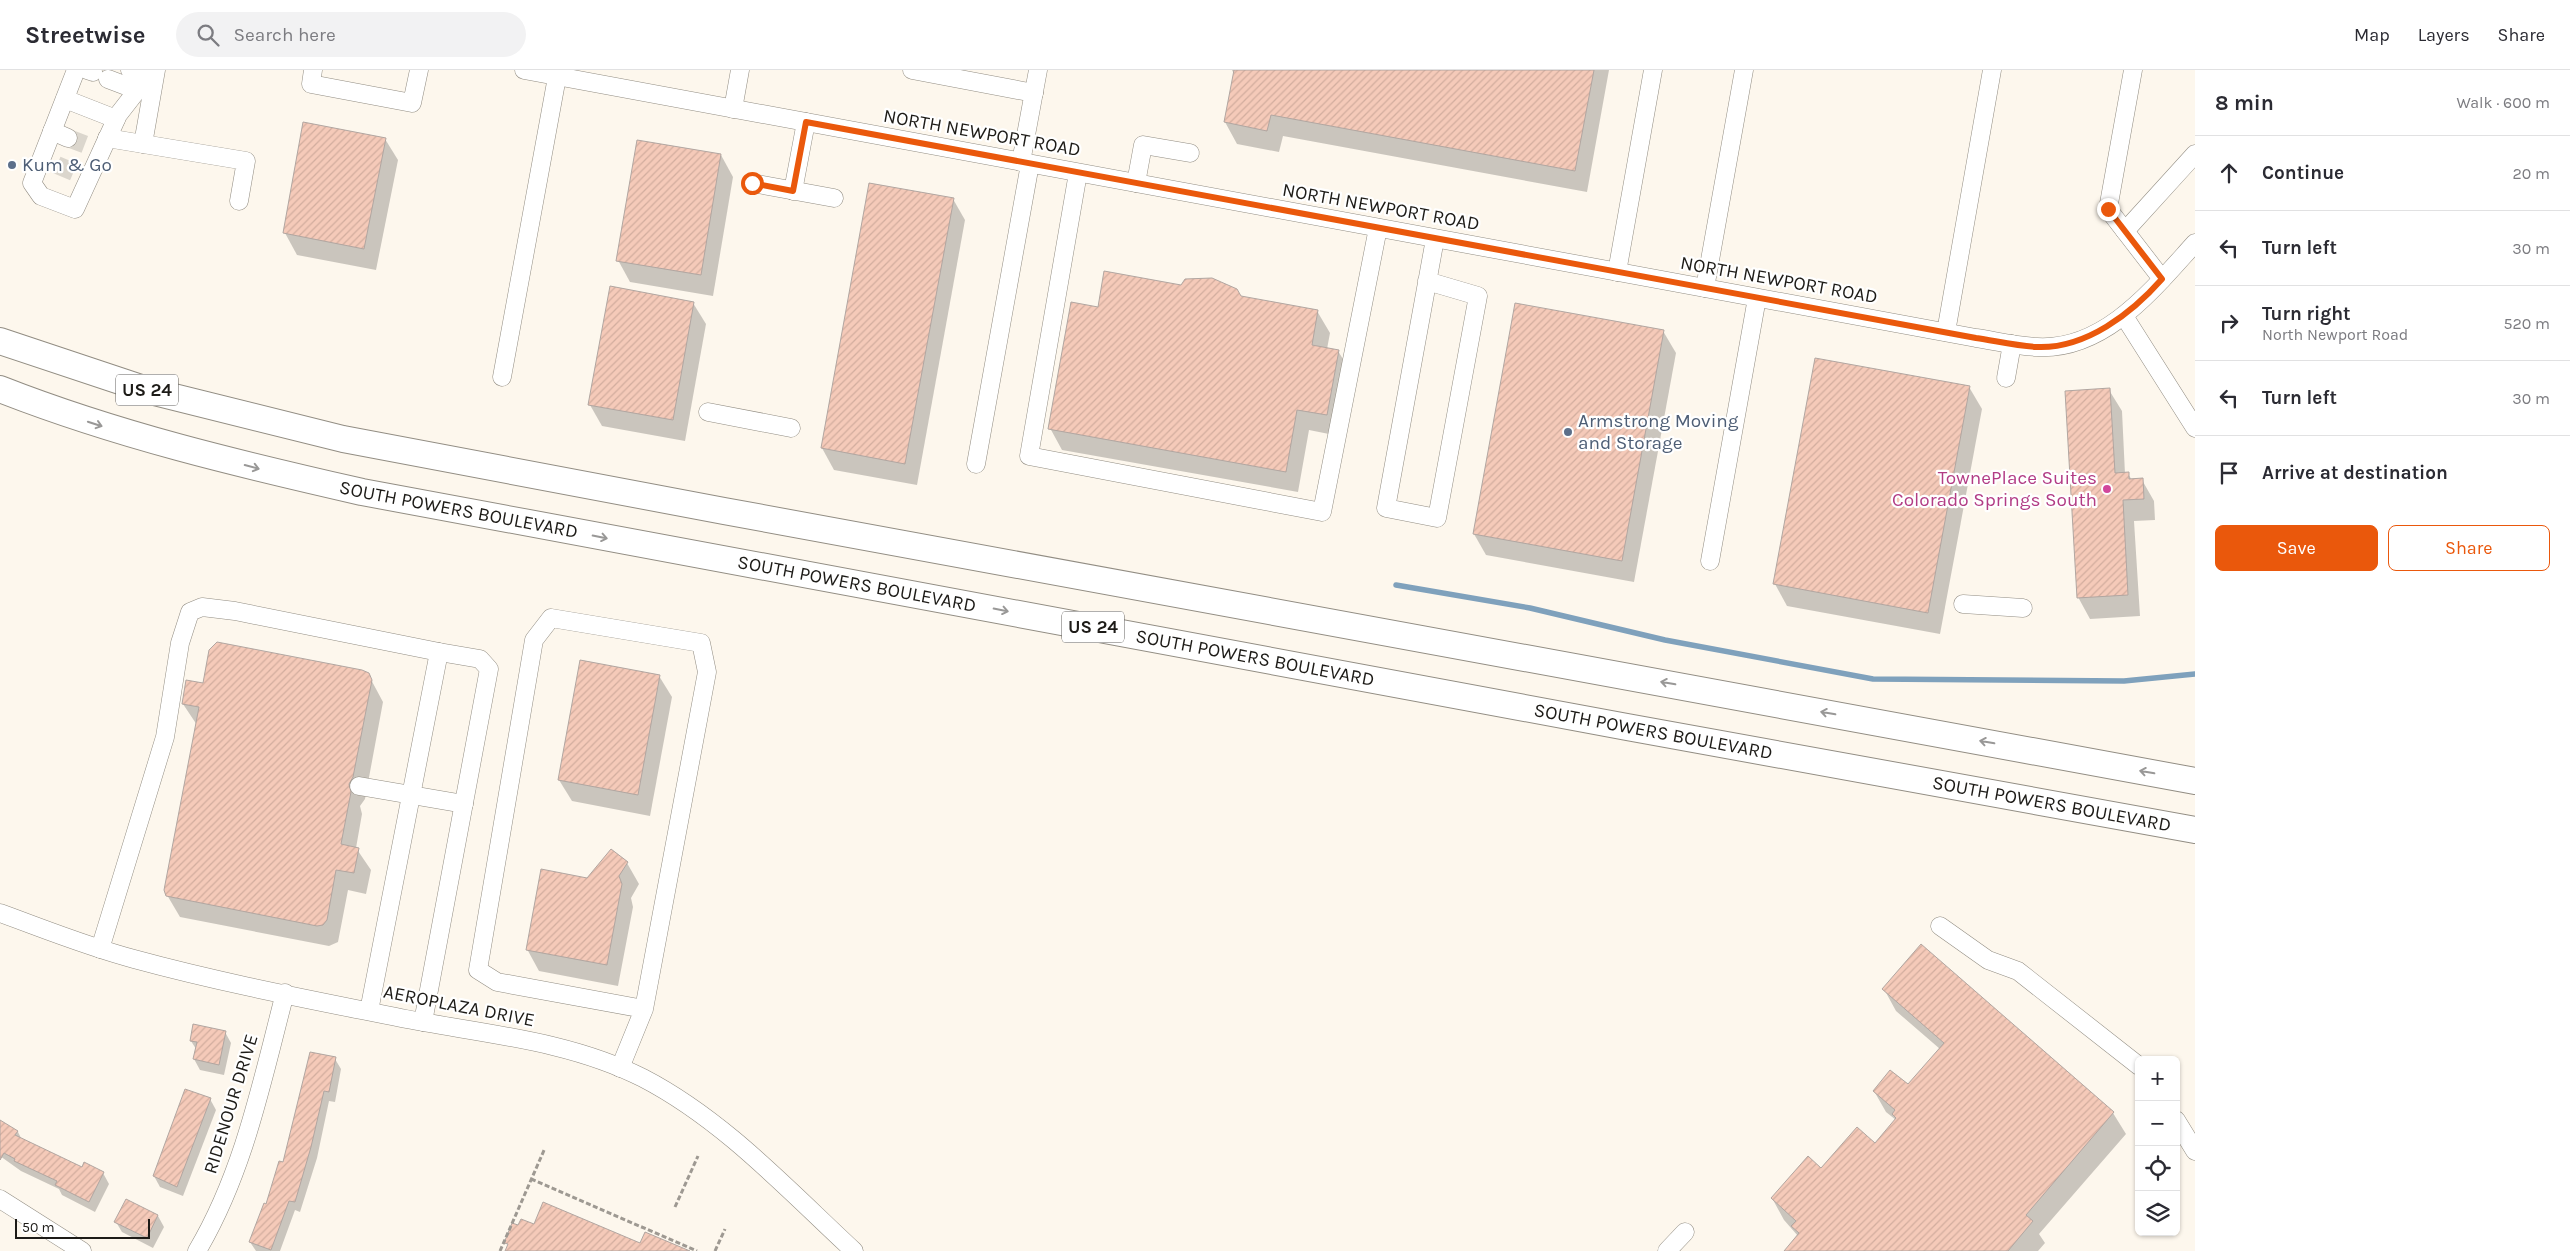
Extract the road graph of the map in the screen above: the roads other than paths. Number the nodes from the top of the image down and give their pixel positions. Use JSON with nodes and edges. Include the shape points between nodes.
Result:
{"nodes":[{"id":1,"x":76,"y":70,"type":"edge"},
{"id":2,"x":130,"y":70,"type":"edge"},
{"id":3,"x":314,"y":70,"type":"edge"},
{"id":4,"x":419,"y":70,"type":"edge"},
{"id":5,"x":524,"y":70,"type":"edge"},
{"id":6,"x":740,"y":70,"type":"edge"},
{"id":7,"x":912,"y":70,"type":"edge"},
{"id":8,"x":1038,"y":70,"type":"edge"},
{"id":9,"x":1653,"y":70,"type":"edge"},
{"id":10,"x":1744,"y":70,"type":"edge"},
{"id":11,"x":1992,"y":70,"type":"edge"},
{"id":12,"x":2133,"y":70,"type":"edge"},
{"id":13,"x":96,"y":74,"type":"edge"},
{"id":14,"x":148,"y":77,"type":"edge"},
{"id":15,"x":557,"y":77,"type":"junction"},
{"id":16,"x":1034,"y":93,"type":"junction"},
{"id":17,"x":65,"y":98,"type":"junction"},
{"id":18,"x":733,"y":109,"type":"junction"},
{"id":19,"x":116,"y":119,"type":"junction"},
{"id":20,"x":806,"y":122,"type":"junction"},
{"id":21,"x":52,"y":131,"type":"junction"},
{"id":22,"x":68,"y":138,"type":"tunnel mouth"},
{"id":23,"x":142,"y":144,"type":"junction"},
{"id":24,"x":101,"y":146,"type":"junction"},
{"id":25,"x":1190,"y":153,"type":"dead end"},
{"id":26,"x":2195,"y":154,"type":"edge"},
{"id":27,"x":1026,"y":163,"type":"junction"},
{"id":28,"x":1078,"y":173,"type":"junction"},
{"id":29,"x":752,"y":183,"type":"dead end"},
{"id":30,"x":1136,"y":184,"type":"junction"},
{"id":31,"x":793,"y":191,"type":"junction"},
{"id":32,"x":834,"y":198,"type":"dead end"},
{"id":33,"x":239,"y":201,"type":"dead end"},
{"id":34,"x":1378,"y":228,"type":"junction"},
{"id":35,"x":2125,"y":231,"type":"junction"},
{"id":36,"x":1435,"y":238,"type":"junction"},
{"id":37,"x":2195,"y":243,"type":"edge"},
{"id":38,"x":1617,"y":272,"type":"junction"},
{"id":39,"x":2162,"y":279,"type":"junction"},
{"id":40,"x":1427,"y":281,"type":"junction"},
{"id":41,"x":1705,"y":288,"type":"junction"},
{"id":42,"x":1757,"y":298,"type":"junction"},
{"id":43,"x":2124,"y":316,"type":"junction"},
{"id":44,"x":0,"y":330,"type":"edge"},
{"id":45,"x":1946,"y":332,"type":"junction"},
{"id":46,"x":0,"y":340,"type":"edge"},
{"id":47,"x":2012,"y":344,"type":"junction"},
{"id":48,"x":91,"y":372,"type":"junction"},
{"id":49,"x":502,"y":377,"type":"dead end"},
{"id":50,"x":2006,"y":378,"type":"dead end"},
{"id":51,"x":0,"y":389,"type":"edge"},
{"id":52,"x":0,"y":396,"type":"edge"},
{"id":53,"x":55,"y":411,"type":"junction"},
{"id":54,"x":708,"y":412,"type":"dead end"},
{"id":55,"x":791,"y":428,"type":"dead end"},
{"id":56,"x":2195,"y":428,"type":"edge"},
{"id":57,"x":976,"y":464,"type":"dead end"},
{"id":58,"x":1710,"y":561,"type":"dead end"},
{"id":59,"x":1963,"y":604,"type":"dead end"},
{"id":60,"x":2023,"y":608,"type":"dead end"},
{"id":61,"x":439,"y":652,"type":"junction"},
{"id":62,"x":2195,"y":781,"type":"edge"},
{"id":63,"x":359,"y":786,"type":"dead end"},
{"id":64,"x":411,"y":795,"type":"junction"},
{"id":65,"x":464,"y":804,"type":"junction"},
{"id":66,"x":2195,"y":830,"type":"edge"},
{"id":67,"x":0,"y":914,"type":"edge"},
{"id":68,"x":1940,"y":926,"type":"dead end"},
{"id":69,"x":100,"y":949,"type":"junction"},
{"id":70,"x":285,"y":993,"type":"junction"},
{"id":71,"x":644,"y":1009,"type":"junction"},
{"id":72,"x":369,"y":1011,"type":"junction"},
{"id":73,"x":423,"y":1022,"type":"junction"},
{"id":74,"x":2135,"y":1063,"type":"edge"},
{"id":75,"x":620,"y":1068,"type":"junction"},
{"id":76,"x":2180,"y":1127,"type":"edge"},
{"id":77,"x":2195,"y":1151,"type":"edge"},
{"id":78,"x":0,"y":1200,"type":"edge"},
{"id":79,"x":1685,"y":1232,"type":"dead end"},
{"id":80,"x":82,"y":1251,"type":"edge"},
{"id":81,"x":197,"y":1251,"type":"edge"},
{"id":82,"x":854,"y":1251,"type":"edge"},
{"id":83,"x":1667,"y":1251,"type":"edge"}],
"edges":[{"from":1,"to":17,"type":"street"},
{"from":2,"to":14,"type":"street"},
{"from":3,"to":4,"type":"street","via":[[311,84],[412,104]]},
{"from":5,"to":15,"type":"street","name":"NORTH NEWPORT ROAD"},
{"from":6,"to":18,"type":"street"},
{"from":7,"to":16,"type":"street"},
{"from":8,"to":16,"type":"street"},
{"from":9,"to":38,"type":"street"},
{"from":10,"to":41,"type":"street"},
{"from":11,"to":45,"type":"street"},
{"from":12,"to":35,"type":"street","via":[[2108,209]]},
{"from":13,"to":14,"type":"street"},
{"from":14,"to":19,"type":"street"},
{"from":14,"to":23,"type":"street"},
{"from":15,"to":18,"type":"street","name":"NORTH NEWPORT ROAD"},
{"from":15,"to":49,"type":"street"},
{"from":16,"to":27,"type":"street"},
{"from":17,"to":19,"type":"street"},
{"from":17,"to":21,"type":"street"},
{"from":18,"to":20,"type":"street","name":"NORTH NEWPORT ROAD"},
{"from":19,"to":24,"type":"street"},
{"from":20,"to":27,"type":"street","name":"NORTH NEWPORT ROAD"},
{"from":20,"to":31,"type":"street"},
{"from":21,"to":22,"type":"street"},
{"from":21,"to":24,"type":"street","via":[[49,162],[32,183],[42,196],[75,209]]},
{"from":23,"to":24,"type":"street"},
{"from":23,"to":33,"type":"street","via":[[246,161]]},
{"from":25,"to":30,"type":"street","via":[[1143,145]]},
{"from":26,"to":35,"type":"street"},
{"from":27,"to":28,"type":"street","name":"NORTH NEWPORT ROAD"},
{"from":27,"to":57,"type":"street"},
{"from":28,"to":30,"type":"street","name":"NORTH NEWPORT ROAD"},
{"from":28,"to":34,"type":"street","via":[[1028,456],[1322,512]]},
{"from":29,"to":31,"type":"street"},
{"from":30,"to":34,"type":"street","name":"NORTH NEWPORT ROAD"},
{"from":31,"to":32,"type":"street"},
{"from":34,"to":36,"type":"street","name":"NORTH NEWPORT ROAD"},
{"from":35,"to":39,"type":"street"},
{"from":36,"to":38,"type":"street","name":"NORTH NEWPORT ROAD"},
{"from":36,"to":40,"type":"street"},
{"from":37,"to":39,"type":"street","name":"NORTH NEWPORT ROAD"},
{"from":38,"to":41,"type":"street","name":"NORTH NEWPORT ROAD"},
{"from":39,"to":43,"type":"street","name":"NORTH NEWPORT ROAD"},
{"from":40,"to":40,"type":"street","via":[[1478,296],[1437,518],[1386,508]]},
{"from":41,"to":42,"type":"street","name":"NORTH NEWPORT ROAD"},
{"from":42,"to":45,"type":"street","name":"NORTH NEWPORT ROAD"},
{"from":42,"to":58,"type":"street"},
{"from":43,"to":47,"type":"street","name":"NORTH NEWPORT ROAD","via":[[2079,340],[2038,347]]},
{"from":43,"to":56,"type":"street"},
{"from":44,"to":48,"type":"highway"},
{"from":45,"to":47,"type":"street","name":"NORTH NEWPORT ROAD"},
{"from":46,"to":48,"type":"highway","number":"US 24"},
{"from":47,"to":50,"type":"street"},
{"from":62,"to":48,"type":"highway","number":"US 24","one_way":true,"via":[[459,462],[286,426],[150,391]]},
{"from":51,"to":53,"type":"highway","name":"SOUTH POWERS BOULEVARD","number":"US 24"},
{"from":52,"to":53,"type":"highway"},
{"from":53,"to":66,"type":"highway","name":"SOUTH POWERS BOULEVARD","number":"US 24","one_way":true,"via":[[188,450],[371,494]]},
{"from":54,"to":55,"type":"street"},
{"from":59,"to":60,"type":"street"},
{"from":61,"to":64,"type":"street"},
{"from":61,"to":65,"type":"street","via":[[480,659],[489,669]]},
{"from":61,"to":69,"type":"street","via":[[235,610],[202,607],[190,612],[180,643],[165,737]]},
{"from":63,"to":64,"type":"street"},
{"from":64,"to":65,"type":"street"},
{"from":64,"to":72,"type":"street"},
{"from":65,"to":73,"type":"street"},
{"from":67,"to":69,"type":"street","name":"AEROPLAZA DRIVE"},
{"from":68,"to":74,"type":"street","via":[[1988,960],[2018,971]]},
{"from":69,"to":70,"type":"street","name":"AEROPLAZA DRIVE","via":[[184,972]]},
{"from":70,"to":72,"type":"street","name":"AEROPLAZA DRIVE"},
{"from":70,"to":81,"type":"street","name":"RIDENOUR DRIVE","via":[[250,1128],[225,1195]]},
{"from":71,"to":71,"type":"street","via":[[707,672],[701,643],[551,618],[534,640],[478,970],[497,982]]},
{"from":71,"to":75,"type":"street"},
{"from":72,"to":73,"type":"street","name":"AEROPLAZA DRIVE"},
{"from":73,"to":75,"type":"street","name":"AEROPLAZA DRIVE","via":[[548,1044]]},
{"from":75,"to":82,"type":"street","name":"AEROPLAZA DRIVE","via":[[665,1090],[731,1138]]},
{"from":76,"to":77,"type":"street"},
{"from":78,"to":80,"type":"street"},
{"from":79,"to":83,"type":"street"}]}
